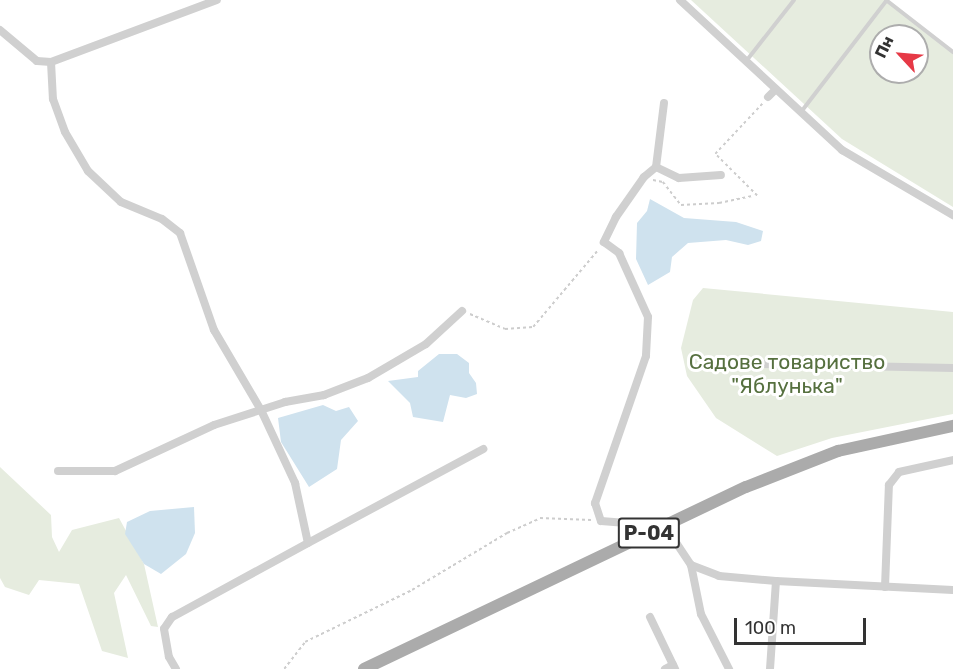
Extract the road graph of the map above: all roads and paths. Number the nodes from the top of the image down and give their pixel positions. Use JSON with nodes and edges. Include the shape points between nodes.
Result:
{"nodes":[{"id":1,"x":217,"y":0,"type":"edge"},
{"id":2,"x":680,"y":0,"type":"edge"},
{"id":3,"x":794,"y":0,"type":"edge"},
{"id":4,"x":886,"y":0,"type":"edge"},
{"id":5,"x":0,"y":30,"type":"edge"},
{"id":6,"x":953,"y":52,"type":"edge"},
{"id":7,"x":747,"y":61,"type":"junction"},
{"id":8,"x":51,"y":62,"type":"junction"},
{"id":9,"x":776,"y":89,"type":"junction"},
{"id":10,"x":768,"y":97,"type":"joint"},
{"id":11,"x":664,"y":103,"type":"dead end"},
{"id":12,"x":801,"y":112,"type":"junction"},
{"id":13,"x":656,"y":167,"type":"junction"},
{"id":14,"x":721,"y":175,"type":"dead end"},
{"id":15,"x":644,"y":177,"type":"junction"},
{"id":16,"x":953,"y":215,"type":"edge"},
{"id":17,"x":604,"y":242,"type":"junction"},
{"id":18,"x":462,"y":311,"type":"joint"},
{"id":19,"x":715,"y":363,"type":"dead end"},
{"id":20,"x":953,"y":368,"type":"edge"},
{"id":21,"x":261,"y":410,"type":"junction"},
{"id":22,"x":953,"y":426,"type":"edge"},
{"id":23,"x":483,"y":449,"type":"dead end"},
{"id":24,"x":953,"y":460,"type":"edge"},
{"id":25,"x":58,"y":471,"type":"dead end"},
{"id":26,"x":601,"y":521,"type":"junction"},
{"id":27,"x":665,"y":526,"type":"junction"},
{"id":28,"x":308,"y":543,"type":"junction"},
{"id":29,"x":691,"y":565,"type":"junction"},
{"id":30,"x":776,"y":581,"type":"junction"},
{"id":31,"x":885,"y":586,"type":"junction"},
{"id":32,"x":953,"y":590,"type":"edge"},
{"id":33,"x":650,"y":617,"type":"dead end"},
{"id":34,"x":671,"y":668,"type":"edge"},
{"id":35,"x":176,"y":669,"type":"edge"},
{"id":36,"x":284,"y":669,"type":"edge"},
{"id":37,"x":364,"y":669,"type":"edge"},
{"id":38,"x":729,"y":669,"type":"edge"},
{"id":39,"x":770,"y":669,"type":"edge"}],
"edges":[{"from":1,"to":8,"type":"street"},
{"from":2,"to":7,"type":"street"},
{"from":3,"to":7,"type":"lane"},
{"from":4,"to":6,"type":"lane"},
{"from":4,"to":12,"type":"lane"},
{"from":5,"to":8,"type":"street","via":[[38,61]]},
{"from":7,"to":9,"type":"street"},
{"from":8,"to":21,"type":"street","via":[[53,99],[65,132],[88,171],[121,202],[162,219],[180,233],[214,330]]},
{"from":9,"to":10,"type":"street"},
{"from":9,"to":12,"type":"street"},
{"from":10,"to":15,"type":"path","via":[[715,154],[755,196],[681,205],[663,182]]},
{"from":11,"to":13,"type":"street"},
{"from":12,"to":16,"type":"street","via":[[842,150]]},
{"from":13,"to":14,"type":"street","via":[[679,178]]},
{"from":13,"to":15,"type":"street"},
{"from":15,"to":17,"type":"street"},
{"from":17,"to":18,"type":"path","via":[[533,327],[505,329]]},
{"from":17,"to":26,"type":"street","via":[[619,253],[648,317],[646,356],[595,503]]},
{"from":18,"to":21,"type":"street","via":[[426,344],[368,378],[324,395]]},
{"from":19,"to":20,"type":"street"},
{"from":21,"to":25,"type":"street","via":[[214,424],[115,471]]},
{"from":21,"to":28,"type":"street","via":[[295,483]]},
{"from":22,"to":27,"type":"main road","number":"Р-04","via":[[838,451],[746,487]]},
{"from":23,"to":28,"type":"street"},
{"from":24,"to":31,"type":"street","via":[[899,472],[889,484]]},
{"from":26,"to":27,"type":"street"},
{"from":26,"to":36,"type":"path","via":[[540,518],[469,553],[412,590],[305,642]]},
{"from":27,"to":29,"type":"street"},
{"from":27,"to":37,"type":"main road","number":"Р-04"},
{"from":28,"to":35,"type":"street","via":[[172,617],[164,629],[169,657]]},
{"from":29,"to":30,"type":"street","via":[[718,576]]},
{"from":29,"to":38,"type":"street","via":[[701,614]]},
{"from":30,"to":31,"type":"street"},
{"from":30,"to":39,"type":"street"},
{"from":31,"to":32,"type":"street"},
{"from":33,"to":34,"type":"street"}]}
